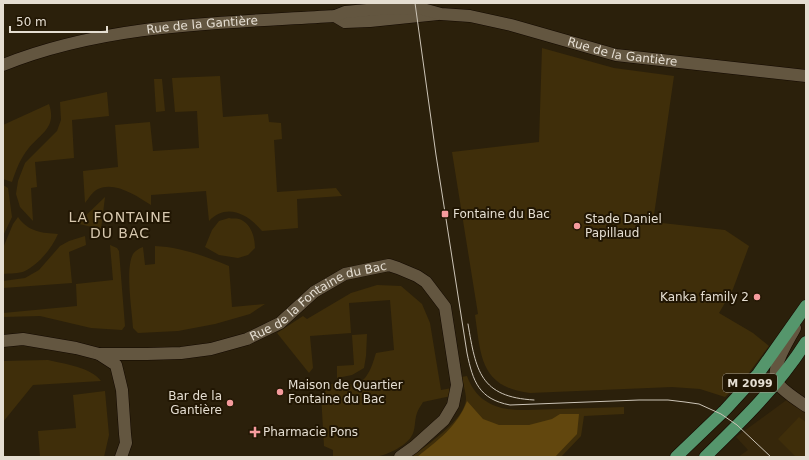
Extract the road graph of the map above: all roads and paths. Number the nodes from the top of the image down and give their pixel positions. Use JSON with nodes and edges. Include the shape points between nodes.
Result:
{"nodes":[{"id":1,"x":3,"y":65,"type":"edge"},
{"id":2,"x":806,"y":76,"type":"edge"},
{"id":3,"x":806,"y":307,"type":"edge"},
{"id":4,"x":3,"y":341,"type":"edge"},
{"id":5,"x":806,"y":342,"type":"edge"},
{"id":6,"x":99,"y":354,"type":"junction"},
{"id":7,"x":777,"y":382,"type":"junction"},
{"id":8,"x":806,"y":406,"type":"edge"},
{"id":9,"x":121,"y":457,"type":"edge"},
{"id":10,"x":400,"y":457,"type":"edge"},
{"id":11,"x":676,"y":457,"type":"edge"},
{"id":12,"x":705,"y":457,"type":"edge"}],
"edges":[{"from":1,"to":2,"type":"street","name":"Rue de la Gantière","via":[[70,44],[121,33],[335,16],[345,12],[402,8],[426,9],[441,14],[470,16],[511,25],[616,55]]},
{"from":3,"to":7,"type":"street","via":[[781,355],[775,371]]},
{"from":3,"to":11,"type":"main road","number":"M 2099","via":[[758,374]]},
{"from":4,"to":6,"type":"street","name":"Rue de la Fontaine du Bac","via":[[23,339]]},
{"from":5,"to":7,"type":"main road","number":"M 2099"},
{"from":6,"to":9,"type":"street","name":"Rue de la Fontaine du Bac","via":[[116,365],[122,390],[126,443]]},
{"from":6,"to":10,"type":"street","name":"Rue de la Fontaine du Bac","via":[[181,353],[211,349],[247,339],[280,323],[314,292],[345,274],[389,265],[398,268],[426,282],[445,307],[457,385],[453,405],[444,420]]},
{"from":7,"to":8,"type":"street"},
{"from":7,"to":12,"type":"main road","number":"M 2099"}]}
